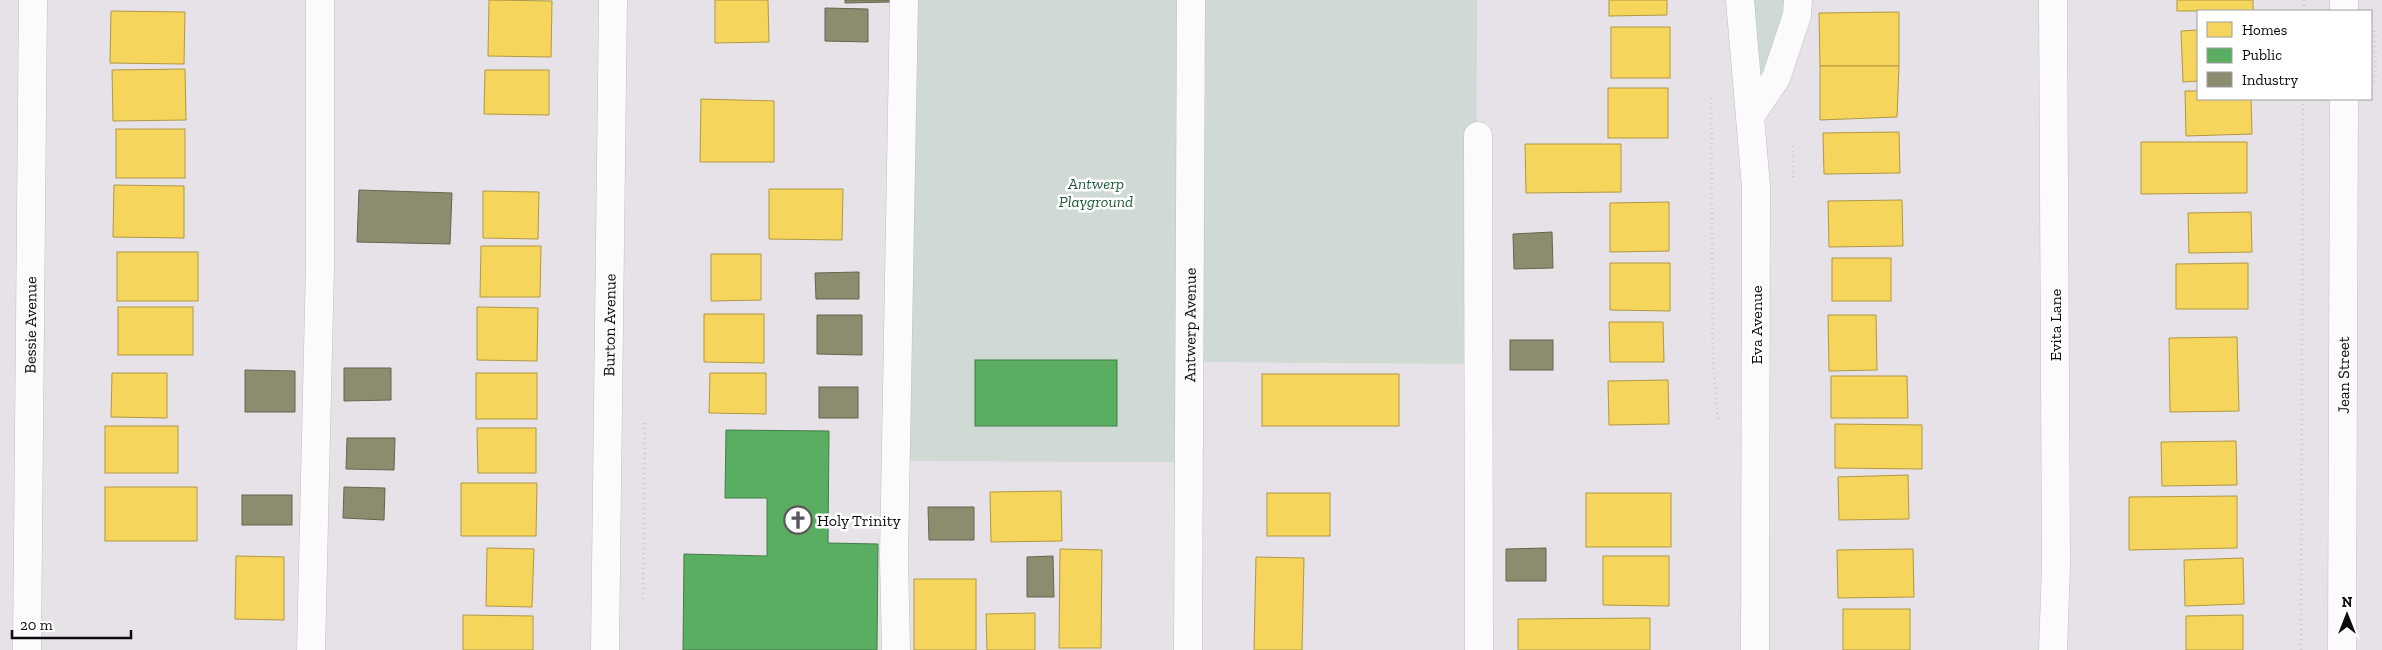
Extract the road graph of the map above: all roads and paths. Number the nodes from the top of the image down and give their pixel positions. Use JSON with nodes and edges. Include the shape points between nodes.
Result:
{"nodes":[{"id":1,"x":34,"y":0,"type":"edge"},
{"id":2,"x":320,"y":0,"type":"edge"},
{"id":3,"x":613,"y":0,"type":"edge"},
{"id":4,"x":904,"y":0,"type":"edge"},
{"id":5,"x":1191,"y":0,"type":"edge"},
{"id":6,"x":1740,"y":0,"type":"edge"},
{"id":7,"x":1798,"y":0,"type":"edge"},
{"id":8,"x":2053,"y":0,"type":"edge"},
{"id":9,"x":1711,"y":95,"type":"dead end"},
{"id":10,"x":2304,"y":100,"type":"edge"},
{"id":11,"x":2344,"y":100,"type":"edge"},
{"id":12,"x":1751,"y":115,"type":"junction"},
{"id":13,"x":1478,"y":136,"type":"dead end"},
{"id":14,"x":1718,"y":425,"type":"dead end"},
{"id":15,"x":27,"y":650,"type":"edge"},
{"id":16,"x":311,"y":650,"type":"edge"},
{"id":17,"x":605,"y":650,"type":"edge"},
{"id":18,"x":896,"y":650,"type":"edge"},
{"id":19,"x":1188,"y":650,"type":"edge"},
{"id":20,"x":1479,"y":650,"type":"edge"},
{"id":21,"x":1755,"y":650,"type":"edge"},
{"id":22,"x":2053,"y":650,"type":"edge"},
{"id":23,"x":2301,"y":650,"type":"edge"},
{"id":24,"x":2342,"y":650,"type":"edge"}],
"edges":[{"from":1,"to":15,"type":"street","name":"Bessie Avenue"},
{"from":2,"to":16,"type":"street","via":[[320,273]]},
{"from":3,"to":17,"type":"street","name":"Burton Avenue"},
{"from":4,"to":18,"type":"street","via":[[894,558]]},
{"from":5,"to":19,"type":"street","name":"Antwerp Avenue"},
{"from":6,"to":12,"type":"street","name":"Eva Avenue"},
{"from":7,"to":12,"type":"street","via":[[1797,15],[1776,78]]},
{"from":8,"to":22,"type":"street","name":"Evita Lane","via":[[2056,566]]},
{"from":9,"to":14,"type":"path","via":[[1713,362]]},
{"from":10,"to":23,"type":"path"},
{"from":11,"to":24,"type":"street","name":"Jean Street"},
{"from":12,"to":21,"type":"street","name":"Eva Avenue","via":[[1756,188]]},
{"from":13,"to":20,"type":"street"}]}
